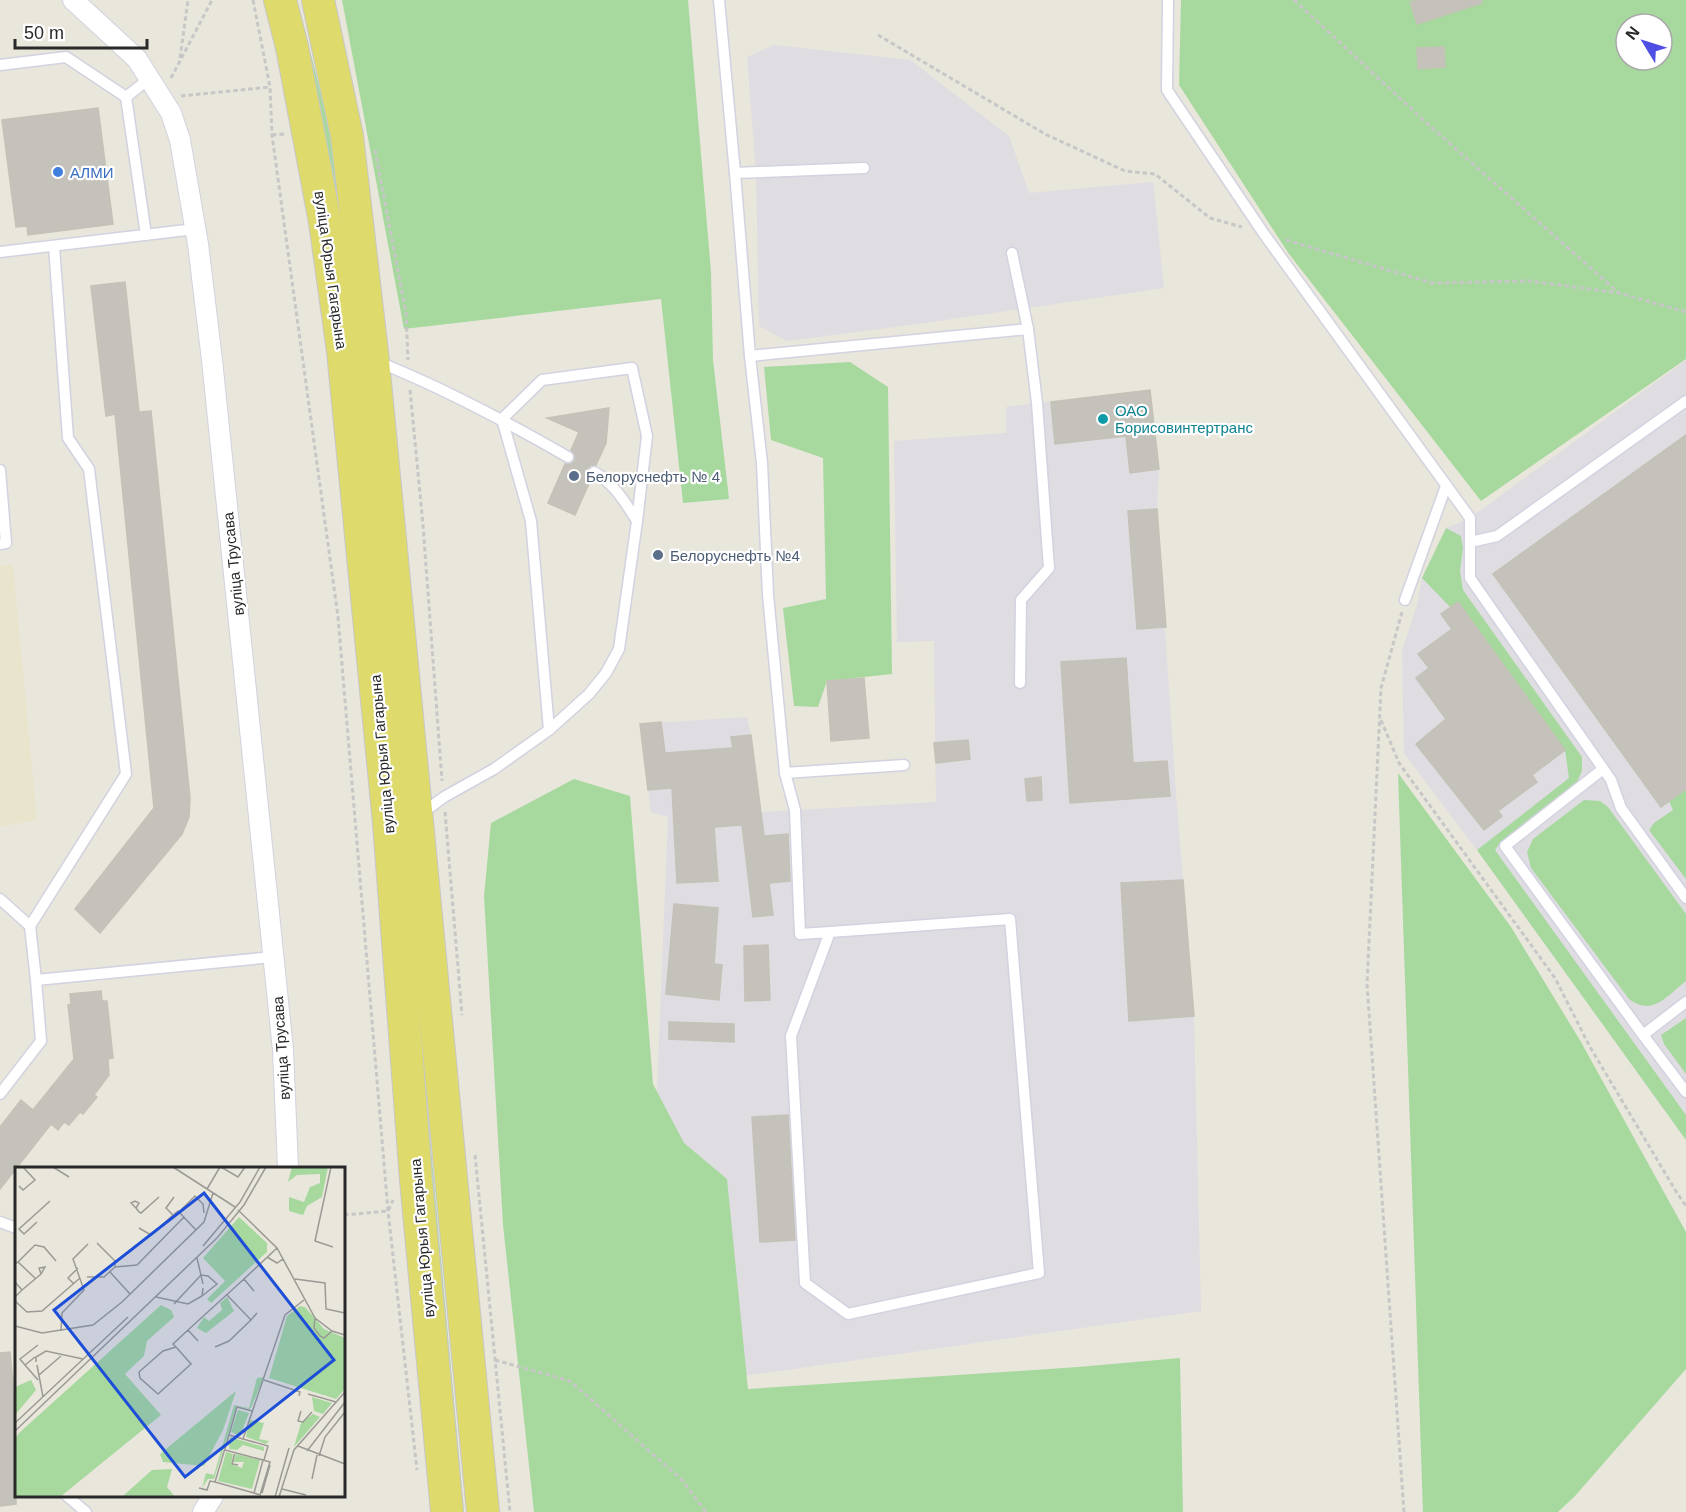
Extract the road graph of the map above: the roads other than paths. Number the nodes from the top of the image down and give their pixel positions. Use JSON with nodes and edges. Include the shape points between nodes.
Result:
{"nodes":[{"id":1,"x":73,"y":0,"type":"edge"},
{"id":2,"x":280,"y":0,"type":"edge"},
{"id":3,"x":318,"y":0,"type":"edge"},
{"id":4,"x":719,"y":0,"type":"edge"},
{"id":5,"x":1168,"y":0,"type":"edge"},
{"id":6,"x":0,"y":65,"type":"edge"},
{"id":7,"x":150,"y":78,"type":"junction"},
{"id":8,"x":126,"y":97,"type":"junction"},
{"id":9,"x":864,"y":168,"type":"dead end"},
{"id":10,"x":735,"y":173,"type":"junction"},
{"id":11,"x":146,"y":235,"type":"junction"},
{"id":12,"x":196,"y":236,"type":"junction"},
{"id":13,"x":54,"y":246,"type":"junction"},
{"id":14,"x":0,"y":252,"type":"edge"},
{"id":15,"x":1012,"y":254,"type":"dead end"},
{"id":16,"x":1028,"y":329,"type":"junction"},
{"id":17,"x":750,"y":356,"type":"junction"},
{"id":18,"x":374,"y":361,"type":"junction"},
{"id":19,"x":1686,"y":401,"type":"edge"},
{"id":20,"x":502,"y":419,"type":"junction"},
{"id":21,"x":568,"y":457,"type":"dead end"},
{"id":22,"x":0,"y":470,"type":"edge"},
{"id":23,"x":594,"y":471,"type":"dead end"},
{"id":24,"x":1446,"y":486,"type":"junction"},
{"id":25,"x":638,"y":521,"type":"junction"},
{"id":26,"x":1470,"y":542,"type":"junction"},
{"id":27,"x":0,"y":544,"type":"edge"},
{"id":28,"x":1406,"y":600,"type":"road end"},
{"id":29,"x":1020,"y":682,"type":"dead end"},
{"id":30,"x":549,"y":730,"type":"junction"},
{"id":31,"x":904,"y":765,"type":"dead end"},
{"id":32,"x":1603,"y":769,"type":"junction"},
{"id":33,"x":785,"y":772,"type":"junction"},
{"id":34,"x":416,"y":817,"type":"junction"},
{"id":35,"x":1686,"y":898,"type":"edge"},
{"id":36,"x":0,"y":899,"type":"edge"},
{"id":37,"x":30,"y":926,"type":"junction"},
{"id":38,"x":830,"y":932,"type":"junction"},
{"id":39,"x":273,"y":957,"type":"junction"},
{"id":40,"x":36,"y":980,"type":"junction"},
{"id":41,"x":1686,"y":1002,"type":"edge"},
{"id":42,"x":1643,"y":1035,"type":"junction"},
{"id":43,"x":1686,"y":1092,"type":"edge"},
{"id":44,"x":0,"y":1094,"type":"edge"},
{"id":45,"x":288,"y":1167,"type":"edge"},
{"id":46,"x":0,"y":1222,"type":"edge"},
{"id":47,"x":15,"y":1228,"type":"edge"},
{"id":48,"x":68,"y":1497,"type":"edge"},
{"id":49,"x":212,"y":1497,"type":"edge"},
{"id":50,"x":86,"y":1512,"type":"edge"},
{"id":51,"x":203,"y":1512,"type":"edge"},
{"id":52,"x":447,"y":1512,"type":"edge"},
{"id":53,"x":483,"y":1512,"type":"edge"}],
"edges":[{"from":1,"to":7,"type":"street","name":"вуліца Трусава","via":[[137,59]]},
{"from":2,"to":52,"type":"main road","name":"вуліца Юрыя Гагарына","via":[[325,222],[343,351],[389,823],[416,1180]]},
{"from":3,"to":18,"type":"main road","name":"вуліца Юрыя Гагарына","via":[[347,136]]},
{"from":4,"to":10,"type":"lane"},
{"from":5,"to":24,"type":"lane","via":[[1167,90],[1264,234]]},
{"from":6,"to":8,"type":"lane","via":[[66,57]]},
{"from":7,"to":8,"type":"lane"},
{"from":7,"to":12,"type":"street","name":"вуліца Трусава","via":[[171,113],[180,140]]},
{"from":8,"to":11,"type":"lane"},
{"from":9,"to":10,"type":"lane"},
{"from":10,"to":17,"type":"lane"},
{"from":11,"to":12,"type":"lane"},
{"from":11,"to":13,"type":"lane"},
{"from":12,"to":39,"type":"street","name":"вуліца Трусава"},
{"from":13,"to":14,"type":"lane"},
{"from":13,"to":37,"type":"lane","via":[[68,438],[88,469],[126,774]]},
{"from":15,"to":16,"type":"lane"},
{"from":16,"to":17,"type":"lane"},
{"from":16,"to":29,"type":"lane","via":[[1049,568],[1021,600]]},
{"from":17,"to":33,"type":"lane"},
{"from":18,"to":20,"type":"lane"},
{"from":18,"to":34,"type":"main road","name":"вуліца Юрыя Гагарына"},
{"from":19,"to":26,"type":"lane","via":[[1497,536]]},
{"from":20,"to":21,"type":"lane"},
{"from":20,"to":25,"type":"lane","via":[[542,380],[632,368],[647,436]]},
{"from":20,"to":30,"type":"lane","via":[[531,521]]},
{"from":22,"to":27,"type":"lane","via":[[6,543]]},
{"from":23,"to":25,"type":"lane","via":[[622,498]]},
{"from":24,"to":26,"type":"lane","via":[[1470,518]]},
{"from":24,"to":28,"type":"lane"},
{"from":25,"to":30,"type":"lane","via":[[619,649],[589,694]]},
{"from":26,"to":32,"type":"lane","via":[[1470,578]]},
{"from":30,"to":34,"type":"lane"},
{"from":31,"to":33,"type":"lane"},
{"from":32,"to":35,"type":"lane","via":[[1622,808]]},
{"from":32,"to":42,"type":"lane","via":[[1505,846]]},
{"from":33,"to":38,"type":"lane","via":[[795,810],[800,934]]},
{"from":34,"to":53,"type":"main road","name":"вуліца Юрыя Гагарына"},
{"from":36,"to":37,"type":"lane"},
{"from":37,"to":40,"type":"lane"},
{"from":38,"to":38,"type":"lane","via":[[1011,919],[1039,1274],[848,1314],[805,1283],[791,1036]]},
{"from":39,"to":40,"type":"lane"},
{"from":39,"to":45,"type":"street","name":"вуліца Трусава","via":[[283,1050]]},
{"from":40,"to":44,"type":"lane","via":[[41,1041]]},
{"from":41,"to":42,"type":"lane"},
{"from":42,"to":43,"type":"lane"},
{"from":46,"to":47,"type":"lane"},
{"from":48,"to":50,"type":"lane"},
{"from":49,"to":51,"type":"street"}]}
